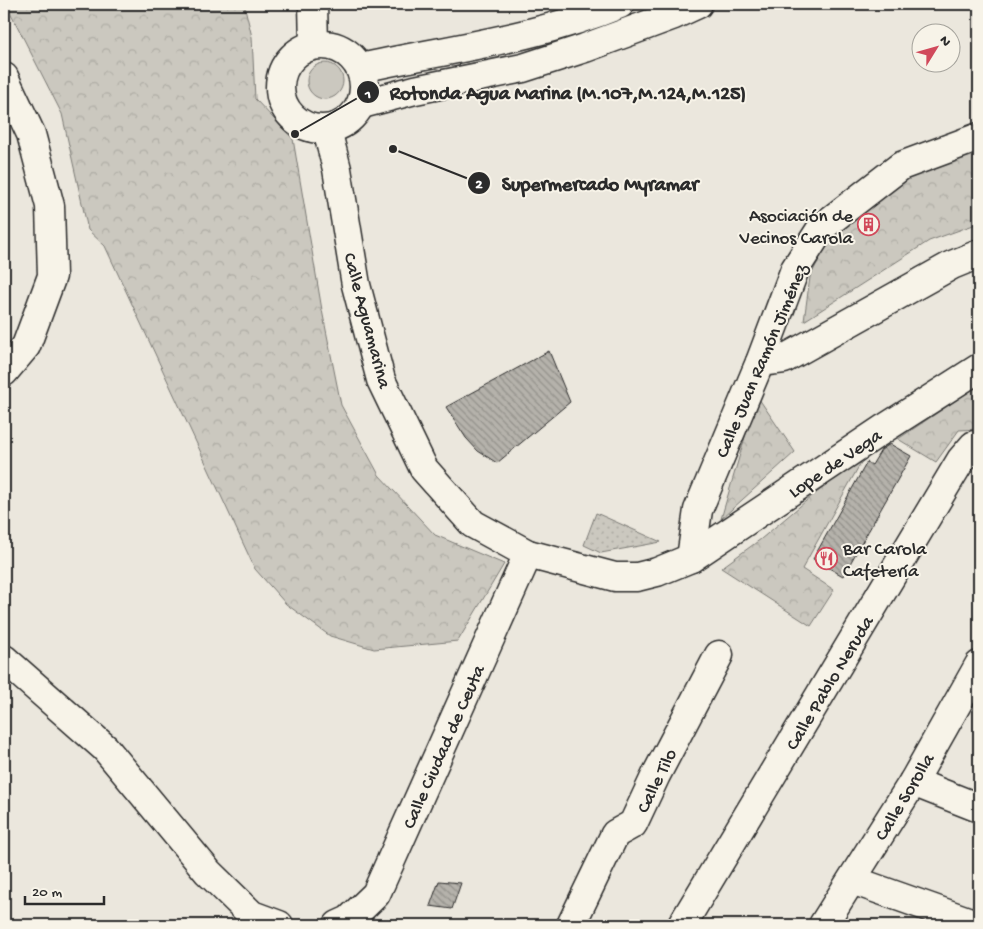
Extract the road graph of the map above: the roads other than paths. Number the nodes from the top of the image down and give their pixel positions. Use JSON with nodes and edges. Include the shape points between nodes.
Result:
{"nodes":[{"id":1,"x":313,"y":4,"type":"edge"},
{"id":2,"x":620,"y":4,"type":"edge"},
{"id":3,"x":698,"y":4,"type":"edge"},
{"id":4,"x":314,"y":45,"type":"junction"},
{"id":5,"x":361,"y":68,"type":"junction"},
{"id":6,"x":4,"y":77,"type":"edge"},
{"id":7,"x":362,"y":104,"type":"junction"},
{"id":8,"x":328,"y":130,"type":"junction"},
{"id":9,"x":979,"y":137,"type":"edge"},
{"id":10,"x":979,"y":254,"type":"edge"},
{"id":11,"x":760,"y":362,"type":"junction"},
{"id":12,"x":979,"y":368,"type":"edge"},
{"id":13,"x":4,"y":372,"type":"edge"},
{"id":14,"x":979,"y":447,"type":"edge"},
{"id":15,"x":528,"y":554,"type":"junction"},
{"id":16,"x":691,"y":558,"type":"junction"},
{"id":17,"x":719,"y":655,"type":"dead end"},
{"id":18,"x":4,"y":659,"type":"edge"},
{"id":19,"x":979,"y":665,"type":"edge"},
{"id":20,"x":971,"y":696,"type":"edge"},
{"id":21,"x":913,"y":782,"type":"junction"},
{"id":22,"x":979,"y":808,"type":"edge"},
{"id":23,"x":852,"y":880,"type":"junction"},
{"id":24,"x":279,"y":925,"type":"edge"},
{"id":25,"x":338,"y":925,"type":"edge"},
{"id":26,"x":571,"y":925,"type":"edge"},
{"id":27,"x":682,"y":925,"type":"edge"},
{"id":28,"x":823,"y":925,"type":"edge"},
{"id":29,"x":979,"y":925,"type":"edge"}],
"edges":[{"from":1,"to":4,"type":"street"},
{"from":2,"to":5,"type":"street","via":[[589,17],[478,46]]},
{"from":3,"to":7,"type":"street","via":[[665,19],[523,68]]},
{"from":4,"to":5,"type":"street","via":[[346,51]]},
{"from":4,"to":8,"type":"street","via":[[300,51],[288,62],[282,75],[280,93],[285,107],[299,123],[312,129]]},
{"from":5,"to":7,"type":"street","via":[[365,95]]},
{"from":6,"to":13,"type":"street","via":[[31,134],[50,206],[52,276],[26,346]]},
{"from":7,"to":8,"type":"street","via":[[354,117],[342,126]]},
{"from":8,"to":15,"type":"street","name":"Calle Aguamarina","via":[[356,285],[385,389],[424,469],[474,524]]},
{"from":9,"to":11,"type":"street","name":"Calle Juan Ramón Jiménez","via":[[900,166],[822,227],[795,269]]},
{"from":10,"to":11,"type":"street","via":[[952,265],[784,359]]},
{"from":11,"to":16,"type":"street","name":"Calle Juan Ramón Jiménez","via":[[698,510]]},
{"from":12,"to":16,"type":"street","name":"Lope de Vega"},
{"from":14,"to":27,"type":"street","name":"Calle Pablo Neruda","via":[[974,445],[962,460]]},
{"from":15,"to":16,"type":"street","name":"Calle Aguamarina","via":[[615,577],[637,577]]},
{"from":15,"to":25,"type":"street","name":"Calle Ciudad de Ceuta","via":[[376,894],[349,920]]},
{"from":17,"to":26,"type":"street","name":"Calle Tilo","via":[[633,824],[615,834]]},
{"from":18,"to":24,"type":"street","via":[[105,748],[208,872],[252,915]]},
{"from":19,"to":20,"type":"street","name":"Calle Sorolla"},
{"from":20,"to":21,"type":"street","name":"Calle Sorolla"},
{"from":21,"to":22,"type":"street"},
{"from":21,"to":23,"type":"street","name":"Calle Sorolla"},
{"from":23,"to":28,"type":"street","name":"Calle Sorolla"},
{"from":23,"to":29,"type":"street"}]}
